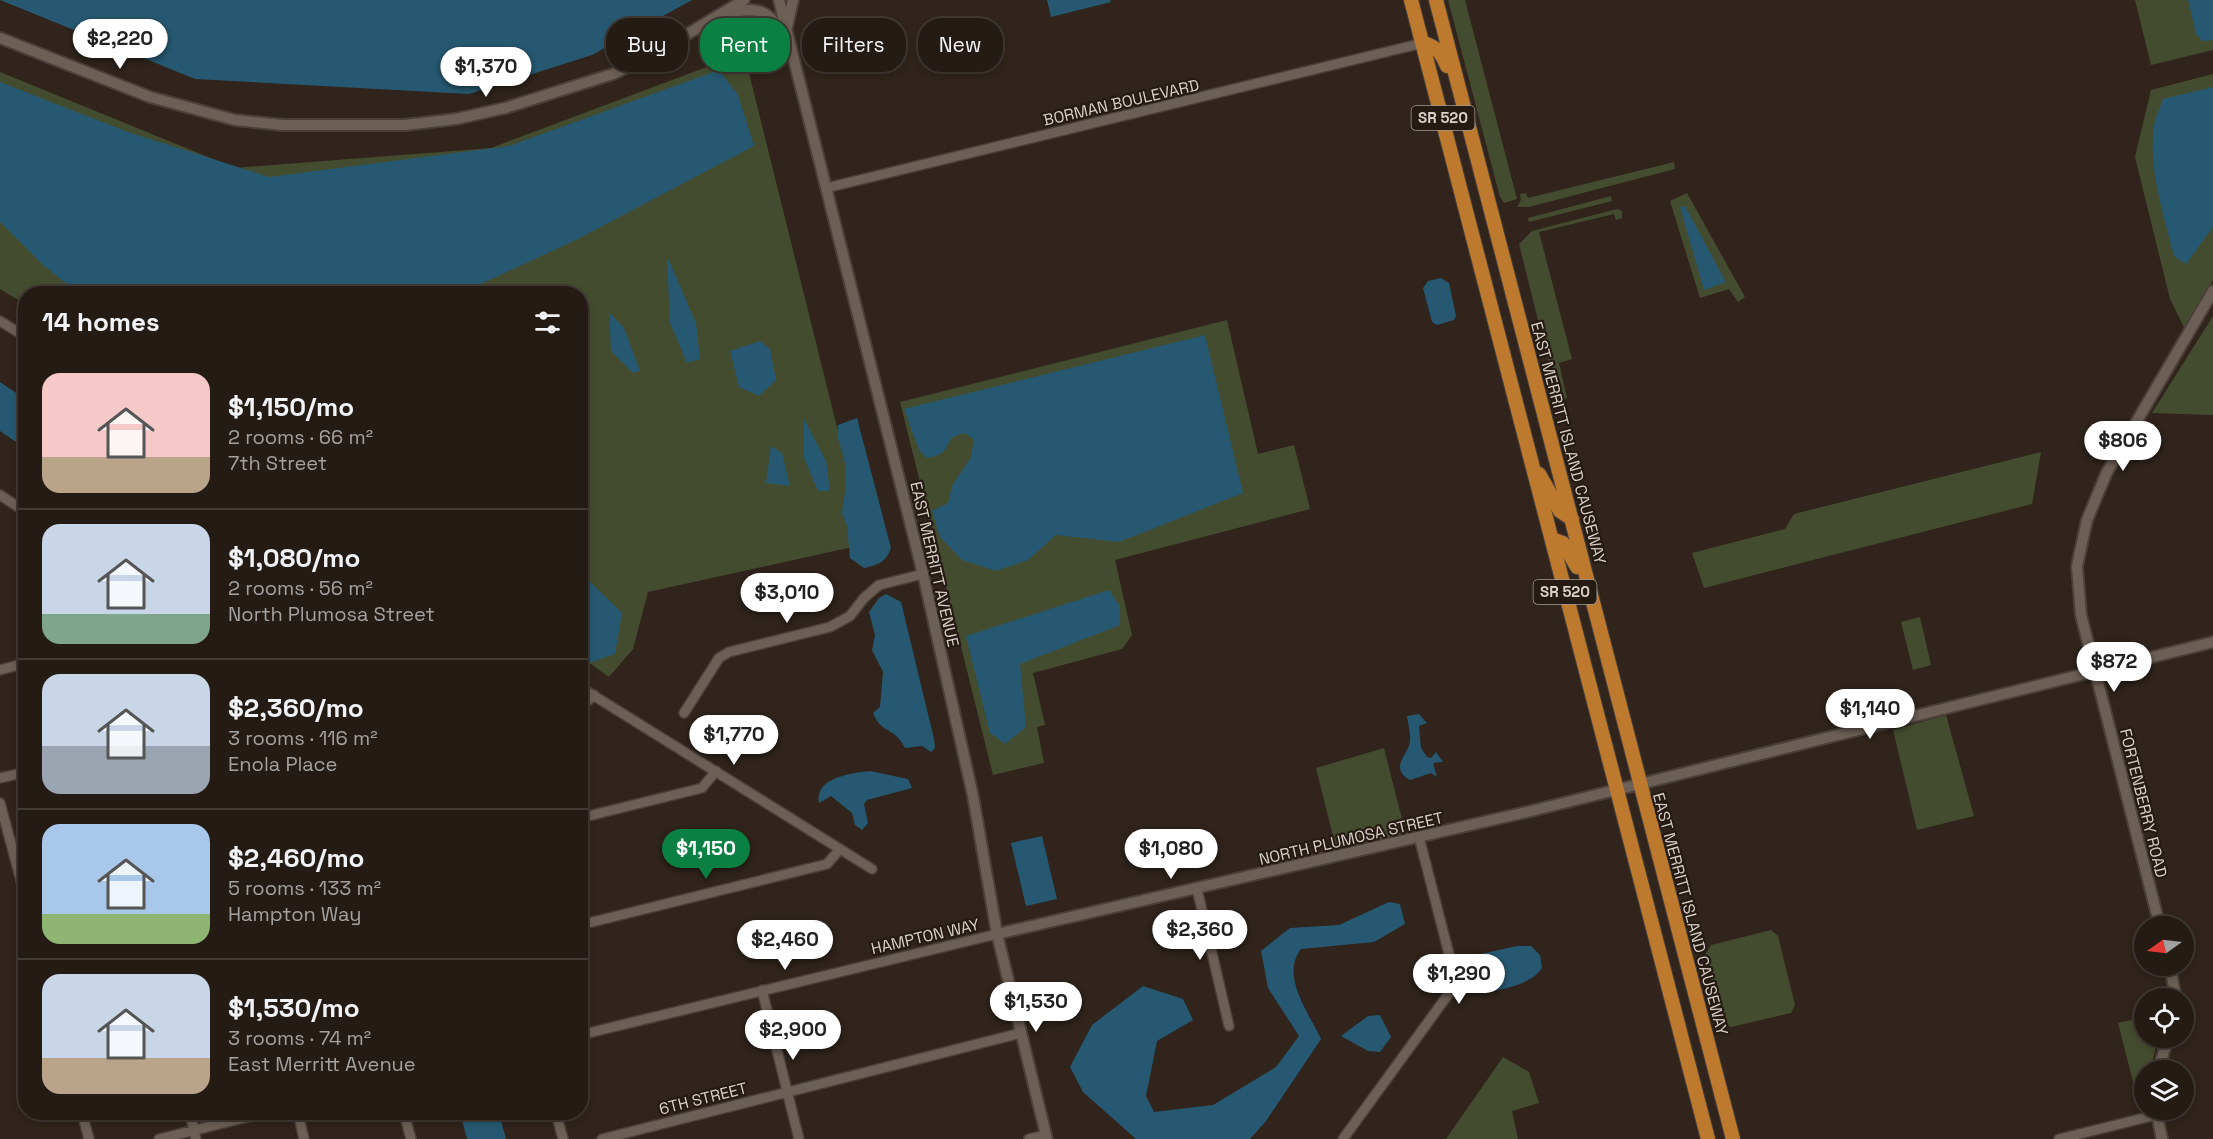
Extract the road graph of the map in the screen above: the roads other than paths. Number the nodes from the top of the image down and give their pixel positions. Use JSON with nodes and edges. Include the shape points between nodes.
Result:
{"nodes":[{"id":1,"x":744,"y":0,"type":"edge"},
{"id":2,"x":779,"y":0,"type":"edge"},
{"id":3,"x":793,"y":0,"type":"edge"},
{"id":4,"x":1412,"y":0,"type":"edge"},
{"id":5,"x":1436,"y":0,"type":"edge"},
{"id":6,"x":723,"y":13,"type":"junction"},
{"id":7,"x":772,"y":18,"type":"edge"},
{"id":8,"x":784,"y":18,"type":"edge"},
{"id":9,"x":790,"y":21,"type":"edge"},
{"id":10,"x":0,"y":38,"type":"edge"},
{"id":11,"x":790,"y":43,"type":"edge"},
{"id":12,"x":1422,"y":44,"type":"junction"},
{"id":13,"x":1461,"y":95,"type":"junction"},
{"id":14,"x":826,"y":189,"type":"junction"},
{"id":15,"x":2213,"y":291,"type":"edge"},
{"id":16,"x":0,"y":321,"type":"edge"},
{"id":17,"x":18,"y":333,"type":"edge"},
{"id":18,"x":1533,"y":464,"type":"junction"},
{"id":19,"x":0,"y":495,"type":"edge"},
{"id":20,"x":18,"y":507,"type":"edge"},
{"id":21,"x":1572,"y":519,"type":"junction"},
{"id":22,"x":1552,"y":539,"type":"junction"},
{"id":23,"x":923,"y":574,"type":"junction"},
{"id":24,"x":1593,"y":598,"type":"junction"},
{"id":25,"x":2213,"y":642,"type":"edge"},
{"id":26,"x":18,"y":665,"type":"edge"},
{"id":27,"x":0,"y":670,"type":"edge"},
{"id":28,"x":2094,"y":670,"type":"junction"},
{"id":29,"x":588,"y":692,"type":"edge"},
{"id":30,"x":594,"y":695,"type":"junction"},
{"id":31,"x":588,"y":701,"type":"edge"},
{"id":32,"x":684,"y":713,"type":"dead end"},
{"id":33,"x":716,"y":771,"type":"junction"},
{"id":34,"x":18,"y":774,"type":"edge"},
{"id":35,"x":0,"y":778,"type":"edge"},
{"id":36,"x":1640,"y":782,"type":"junction"},
{"id":37,"x":1616,"y":789,"type":"junction"},
{"id":38,"x":0,"y":802,"type":"edge"},
{"id":39,"x":588,"y":816,"type":"edge"},
{"id":40,"x":1419,"y":837,"type":"junction"},
{"id":41,"x":840,"y":849,"type":"junction"},
{"id":42,"x":18,"y":869,"type":"edge"},
{"id":43,"x":872,"y":869,"type":"dead end"},
{"id":44,"x":1197,"y":889,"type":"junction"},
{"id":45,"x":2157,"y":916,"type":"edge"},
{"id":46,"x":588,"y":923,"type":"edge"},
{"id":47,"x":997,"y":934,"type":"junction"},
{"id":48,"x":762,"y":990,"type":"junction"},
{"id":49,"x":1229,"y":1026,"type":"dead end"},
{"id":50,"x":588,"y":1033,"type":"edge"},
{"id":51,"x":1021,"y":1033,"type":"junction"},
{"id":52,"x":787,"y":1093,"type":"junction"},
{"id":53,"x":2134,"y":1119,"type":"edge"},
{"id":54,"x":84,"y":1120,"type":"edge"},
{"id":55,"x":240,"y":1120,"type":"edge"},
{"id":56,"x":299,"y":1120,"type":"edge"},
{"id":57,"x":406,"y":1120,"type":"edge"},
{"id":58,"x":558,"y":1120,"type":"edge"},
{"id":59,"x":2158,"y":1120,"type":"edge"},
{"id":60,"x":195,"y":1134,"type":"edge"},
{"id":61,"x":1046,"y":1137,"type":"edge"},
{"id":62,"x":89,"y":1139,"type":"edge"},
{"id":63,"x":159,"y":1139,"type":"edge"},
{"id":64,"x":304,"y":1139,"type":"edge"},
{"id":65,"x":411,"y":1139,"type":"edge"},
{"id":66,"x":563,"y":1139,"type":"edge"},
{"id":67,"x":602,"y":1139,"type":"edge"},
{"id":68,"x":799,"y":1139,"type":"edge"},
{"id":69,"x":1029,"y":1139,"type":"edge"},
{"id":70,"x":1343,"y":1139,"type":"edge"},
{"id":71,"x":1708,"y":1139,"type":"edge"},
{"id":72,"x":1733,"y":1139,"type":"edge"},
{"id":73,"x":2059,"y":1139,"type":"edge"},
{"id":74,"x":2162,"y":1139,"type":"edge"}],
"edges":[{"from":1,"to":6,"type":"street"},
{"from":2,"to":8,"type":"street","name":"EAST MERRITT AVENUE"},
{"from":3,"to":9,"type":"street"},
{"from":4,"to":12,"type":"main road","number":"SR 520"},
{"from":5,"to":13,"type":"main road","name":"EAST MERRITT ISLAND CAUSEWAY","number":"SR 520"},
{"from":6,"to":7,"type":"street","via":[[761,10]]},
{"from":6,"to":10,"type":"street","via":[[613,74],[486,112],[405,125],[283,125],[235,120],[150,97]]},
{"from":11,"to":14,"type":"street","name":"EAST MERRITT AVENUE"},
{"from":12,"to":13,"type":"main road","via":[[1441,52]]},
{"from":12,"to":14,"type":"street","name":"BORMAN BOULEVARD"},
{"from":12,"to":18,"type":"main road","number":"SR 520"},
{"from":13,"to":21,"type":"main road","name":"EAST MERRITT ISLAND CAUSEWAY","number":"SR 520"},
{"from":14,"to":23,"type":"street","name":"EAST MERRITT AVENUE"},
{"from":15,"to":28,"type":"street","name":"FORTENBERRY ROAD","via":[[2107,472],[2087,520],[2077,566],[2081,615]]},
{"from":16,"to":17,"type":"street"},
{"from":18,"to":21,"type":"main road","via":[[1560,512]]},
{"from":18,"to":22,"type":"main road","number":"SR 520"},
{"from":19,"to":20,"type":"street"},
{"from":21,"to":24,"type":"main road","name":"EAST MERRITT ISLAND CAUSEWAY","number":"SR 520"},
{"from":22,"to":24,"type":"main road","via":[[1563,543],[1571,553]]},
{"from":22,"to":37,"type":"main road","number":"SR 520"},
{"from":23,"to":32,"type":"street","via":[[879,585],[850,616],[830,627],[718,658]]},
{"from":23,"to":47,"type":"street","name":"EAST MERRITT AVENUE","via":[[973,796]]},
{"from":24,"to":36,"type":"main road","name":"EAST MERRITT ISLAND CAUSEWAY","number":"SR 520"},
{"from":25,"to":28,"type":"street","name":"NORTH PLUMOSA STREET"},
{"from":26,"to":27,"type":"street"},
{"from":28,"to":36,"type":"street","name":"NORTH PLUMOSA STREET"},
{"from":28,"to":45,"type":"street","name":"FORTENBERRY ROAD"},
{"from":29,"to":30,"type":"street"},
{"from":30,"to":31,"type":"street"},
{"from":30,"to":33,"type":"street"},
{"from":33,"to":39,"type":"street","via":[[702,788]]},
{"from":33,"to":41,"type":"street"},
{"from":34,"to":35,"type":"street"},
{"from":36,"to":37,"type":"street","name":"NORTH PLUMOSA STREET"},
{"from":36,"to":72,"type":"main road","name":"EAST MERRITT ISLAND CAUSEWAY","number":"SR 520"},
{"from":37,"to":40,"type":"street","name":"NORTH PLUMOSA STREET"},
{"from":37,"to":71,"type":"main road","number":"SR 520"},
{"from":38,"to":42,"type":"street"},
{"from":40,"to":44,"type":"street","name":"NORTH PLUMOSA STREET"},
{"from":40,"to":70,"type":"street","via":[[1451,962],[1450,992]]},
{"from":41,"to":43,"type":"street"},
{"from":41,"to":46,"type":"street","via":[[827,864]]},
{"from":44,"to":47,"type":"street","name":"NORTH PLUMOSA STREET"},
{"from":44,"to":49,"type":"street"},
{"from":47,"to":48,"type":"street","name":"HAMPTON WAY"},
{"from":47,"to":51,"type":"street","name":"EAST MERRITT AVENUE"},
{"from":48,"to":50,"type":"street","name":"HAMPTON WAY"},
{"from":48,"to":52,"type":"street"},
{"from":51,"to":52,"type":"street","name":"6TH STREET"},
{"from":51,"to":61,"type":"street","name":"EAST MERRITT AVENUE"},
{"from":52,"to":67,"type":"street","name":"6TH STREET"},
{"from":52,"to":68,"type":"street"},
{"from":53,"to":73,"type":"street"},
{"from":54,"to":62,"type":"street"},
{"from":55,"to":60,"type":"street"},
{"from":56,"to":64,"type":"street"},
{"from":57,"to":65,"type":"street"},
{"from":58,"to":66,"type":"street"},
{"from":59,"to":74,"type":"street"},
{"from":60,"to":63,"type":"street"},
{"from":61,"to":69,"type":"street"}]}
